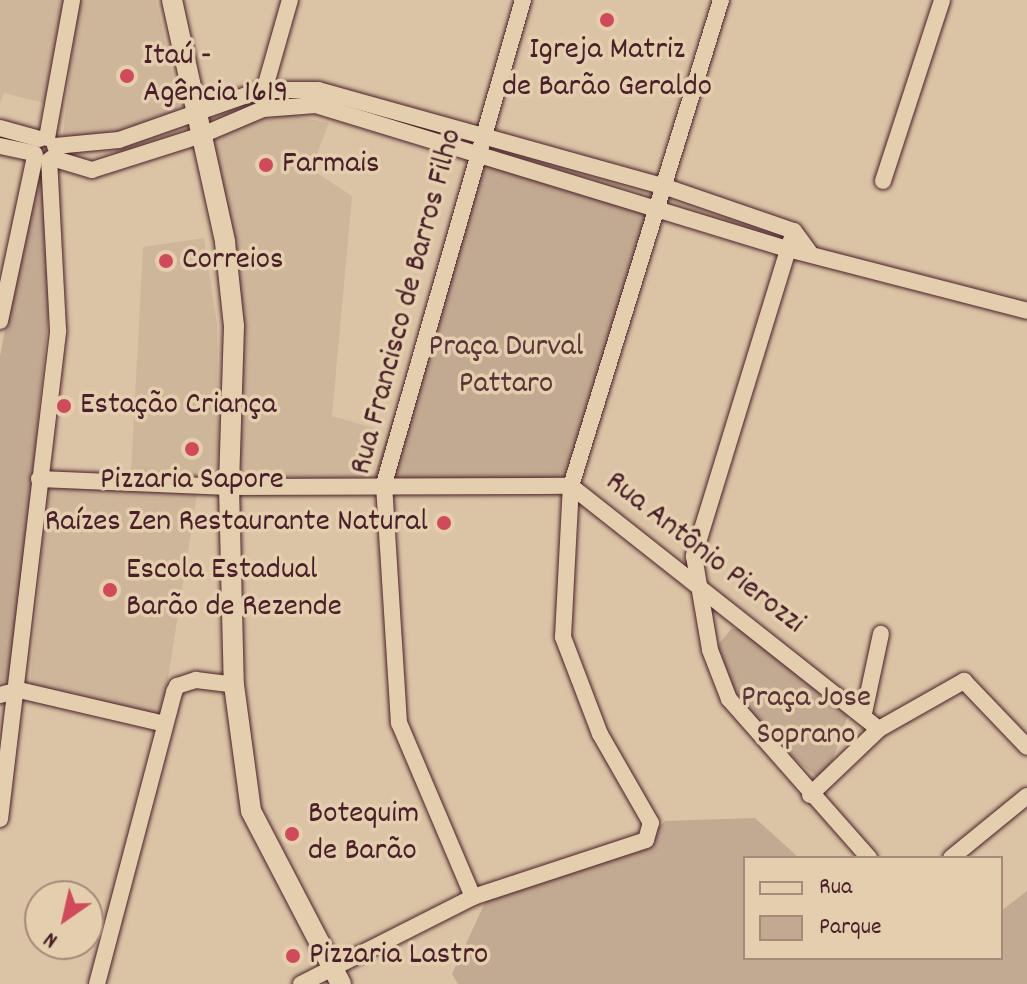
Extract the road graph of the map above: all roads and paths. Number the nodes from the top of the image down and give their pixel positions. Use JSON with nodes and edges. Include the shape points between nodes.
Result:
{"nodes":[{"id":1,"x":72,"y":0,"type":"edge"},
{"id":2,"x":172,"y":0,"type":"edge"},
{"id":3,"x":290,"y":0,"type":"edge"},
{"id":4,"x":523,"y":0,"type":"edge"},
{"id":5,"x":721,"y":0,"type":"edge"},
{"id":6,"x":942,"y":0,"type":"edge"},
{"id":7,"x":261,"y":90,"type":"junction"},
{"id":8,"x":263,"y":109,"type":"junction"},
{"id":9,"x":197,"y":110,"type":"junction"},
{"id":10,"x":0,"y":128,"type":"edge"},
{"id":11,"x":482,"y":134,"type":"junction"},
{"id":12,"x":202,"y":135,"type":"junction"},
{"id":13,"x":0,"y":146,"type":"edge"},
{"id":14,"x":45,"y":150,"type":"junction"},
{"id":15,"x":476,"y":155,"type":"junction"},
{"id":16,"x":883,"y":181,"type":"dead end"},
{"id":17,"x":666,"y":187,"type":"junction"},
{"id":18,"x":660,"y":206,"type":"junction"},
{"id":19,"x":794,"y":231,"type":"junction"},
{"id":20,"x":788,"y":249,"type":"junction"},
{"id":21,"x":809,"y":252,"type":"junction"},
{"id":22,"x":1027,"y":311,"type":"edge"},
{"id":23,"x":0,"y":321,"type":"edge"},
{"id":24,"x":39,"y":479,"type":"junction"},
{"id":25,"x":384,"y":484,"type":"junction"},
{"id":26,"x":571,"y":486,"type":"junction"},
{"id":27,"x":229,"y":487,"type":"junction"},
{"id":28,"x":701,"y":590,"type":"junction"},
{"id":29,"x":881,"y":634,"type":"dead end"},
{"id":30,"x":234,"y":685,"type":"junction"},
{"id":31,"x":19,"y":690,"type":"junction"},
{"id":32,"x":0,"y":695,"type":"edge"},
{"id":33,"x":864,"y":713,"type":"junction"},
{"id":34,"x":165,"y":724,"type":"junction"},
{"id":35,"x":879,"y":729,"type":"junction"},
{"id":36,"x":1027,"y":747,"type":"edge"},
{"id":37,"x":810,"y":795,"type":"junction"},
{"id":38,"x":1027,"y":796,"type":"edge"},
{"id":39,"x":0,"y":819,"type":"edge"},
{"id":40,"x":867,"y":856,"type":"edge"},
{"id":41,"x":953,"y":856,"type":"edge"},
{"id":42,"x":473,"y":897,"type":"junction"},
{"id":43,"x":336,"y":975,"type":"edge"},
{"id":44,"x":97,"y":984,"type":"edge"},
{"id":45,"x":301,"y":984,"type":"edge"}],
"edges":[{"from":1,"to":14,"type":"street"},
{"from":2,"to":9,"type":"main road"},
{"from":3,"to":7,"type":"street"},
{"from":4,"to":11,"type":"street","name":"Rua Francisco de Barros Filho"},
{"from":5,"to":17,"type":"street"},
{"from":6,"to":16,"type":"street"},
{"from":7,"to":8,"type":"street"},
{"from":7,"to":9,"type":"street"},
{"from":7,"to":11,"type":"street","via":[[318,90]]},
{"from":8,"to":12,"type":"street"},
{"from":8,"to":15,"type":"street","via":[[316,105]]},
{"from":9,"to":12,"type":"main road"},
{"from":9,"to":14,"type":"street","via":[[119,140]]},
{"from":10,"to":14,"type":"street"},
{"from":11,"to":15,"type":"street","name":"Rua Francisco de Barros Filho"},
{"from":11,"to":17,"type":"street"},
{"from":12,"to":14,"type":"street","via":[[92,170]]},
{"from":12,"to":27,"type":"main road","via":[[225,242],[234,326]]},
{"from":13,"to":14,"type":"street"},
{"from":14,"to":23,"type":"street"},
{"from":14,"to":24,"type":"street","via":[[58,330]]},
{"from":15,"to":18,"type":"street"},
{"from":15,"to":25,"type":"street","name":"Rua Francisco de Barros Filho"},
{"from":17,"to":18,"type":"street"},
{"from":17,"to":19,"type":"street"},
{"from":18,"to":20,"type":"street"},
{"from":18,"to":26,"type":"street"},
{"from":19,"to":20,"type":"street"},
{"from":19,"to":21,"type":"street"},
{"from":20,"to":21,"type":"street"},
{"from":20,"to":28,"type":"street","via":[[694,556]]},
{"from":21,"to":22,"type":"street"},
{"from":24,"to":27,"type":"street","name":"Rua Antônio Pierozzi"},
{"from":24,"to":31,"type":"street"},
{"from":25,"to":26,"type":"street","name":"Rua Antônio Pierozzi"},
{"from":25,"to":27,"type":"street","name":"Rua Antônio Pierozzi"},
{"from":25,"to":42,"type":"street","name":"Rua Francisco de Barros Filho","via":[[399,723]]},
{"from":26,"to":28,"type":"street","name":"Rua Antônio Pierozzi"},
{"from":26,"to":42,"type":"street","via":[[563,637],[600,734],[651,823],[646,840],[629,849]]},
{"from":27,"to":30,"type":"main road"},
{"from":28,"to":33,"type":"street","name":"Rua Antônio Pierozzi"},
{"from":28,"to":37,"type":"street","via":[[710,650],[729,699]]},
{"from":29,"to":33,"type":"street"},
{"from":30,"to":34,"type":"street","via":[[196,680],[177,686]]},
{"from":30,"to":43,"type":"main road","via":[[251,811]]},
{"from":31,"to":32,"type":"street"},
{"from":31,"to":34,"type":"street"},
{"from":31,"to":39,"type":"street"},
{"from":33,"to":35,"type":"street","name":"Rua Antônio Pierozzi"},
{"from":34,"to":44,"type":"street"},
{"from":35,"to":36,"type":"street","via":[[964,681]]},
{"from":35,"to":37,"type":"street"},
{"from":37,"to":40,"type":"street"},
{"from":38,"to":41,"type":"street"},
{"from":42,"to":43,"type":"street"},
{"from":43,"to":45,"type":"street"}]}
